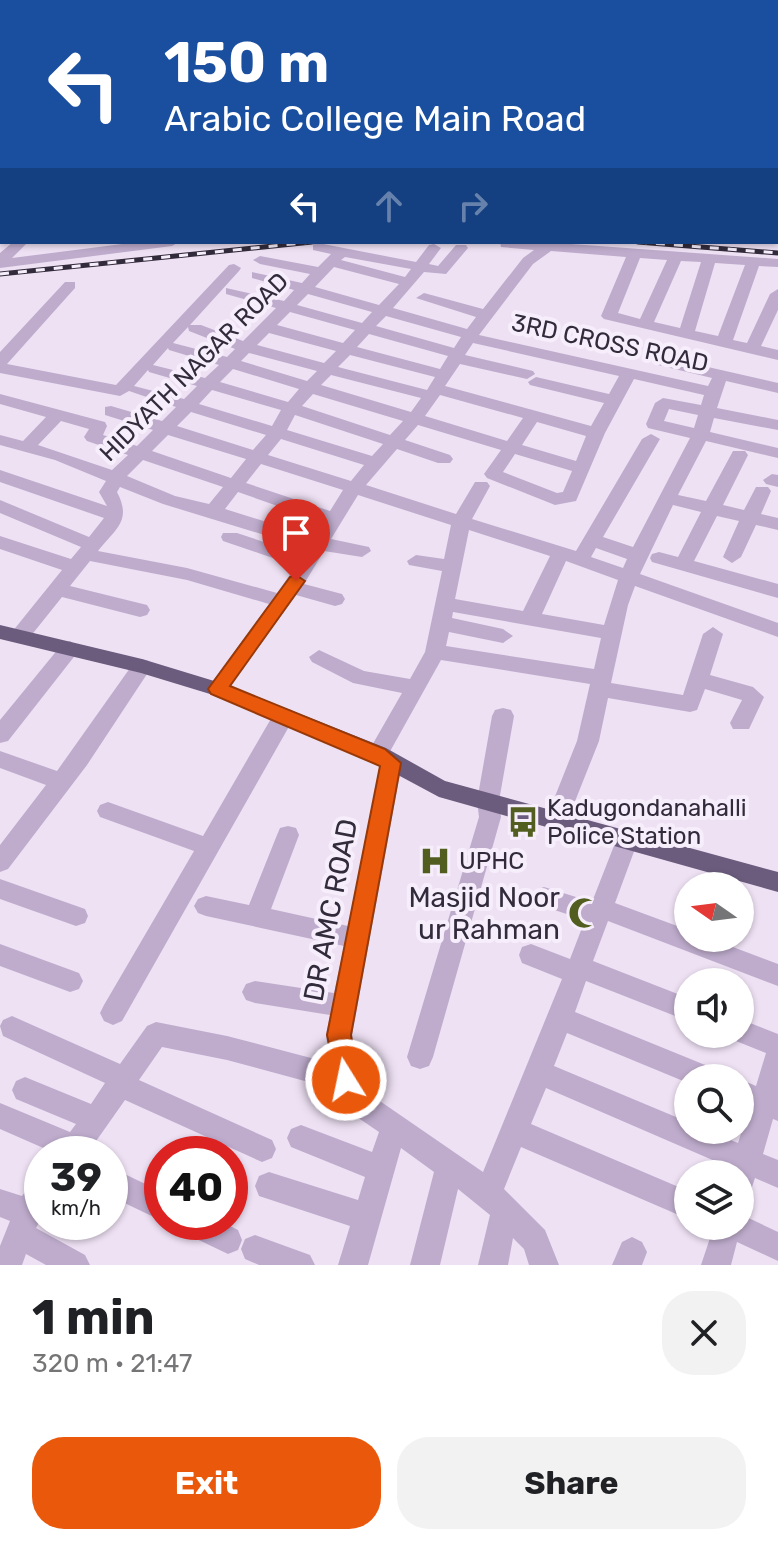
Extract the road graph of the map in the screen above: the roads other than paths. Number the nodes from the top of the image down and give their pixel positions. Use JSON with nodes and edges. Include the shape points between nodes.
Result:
{"nodes":[{"id":1,"x":19,"y":244,"type":"edge"},
{"id":2,"x":140,"y":244,"type":"edge"},
{"id":3,"x":506,"y":244,"type":"dead end"},
{"id":4,"x":558,"y":245,"type":"edge"},
{"id":5,"x":117,"y":246,"type":"edge"},
{"id":6,"x":318,"y":247,"type":"dead end"},
{"id":7,"x":434,"y":248,"type":"dead end"},
{"id":8,"x":461,"y":248,"type":"dead end"},
{"id":9,"x":634,"y":254,"type":"junction"},
{"id":10,"x":676,"y":256,"type":"junction"},
{"id":11,"x":709,"y":258,"type":"junction"},
{"id":12,"x":332,"y":261,"type":"junction"},
{"id":13,"x":754,"y":261,"type":"junction"},
{"id":14,"x":0,"y":263,"type":"edge"},
{"id":15,"x":778,"y":263,"type":"edge"},
{"id":16,"x":420,"y":267,"type":"junction"},
{"id":17,"x":234,"y":268,"type":"dead end"},
{"id":18,"x":409,"y":282,"type":"junction"},
{"id":19,"x":70,"y":285,"type":"dead end"},
{"id":20,"x":307,"y":288,"type":"junction"},
{"id":21,"x":231,"y":291,"type":"dead end"},
{"id":22,"x":778,"y":294,"type":"edge"},
{"id":23,"x":424,"y":298,"type":"dead end"},
{"id":24,"x":287,"y":305,"type":"junction"},
{"id":25,"x":384,"y":309,"type":"junction"},
{"id":26,"x":486,"y":315,"type":"junction"},
{"id":27,"x":645,"y":325,"type":"junction"},
{"id":28,"x":265,"y":327,"type":"junction"},
{"id":29,"x":195,"y":328,"type":"dead end"},
{"id":30,"x":367,"y":329,"type":"junction"},
{"id":31,"x":686,"y":334,"type":"junction"},
{"id":32,"x":470,"y":336,"type":"junction"},
{"id":33,"x":724,"y":342,"type":"junction"},
{"id":34,"x":175,"y":347,"type":"dead end"},
{"id":35,"x":244,"y":347,"type":"junction"},
{"id":36,"x":346,"y":347,"type":"junction"},
{"id":37,"x":752,"y":349,"type":"junction"},
{"id":38,"x":778,"y":355,"type":"edge"},
{"id":39,"x":456,"y":356,"type":"junction"},
{"id":40,"x":664,"y":362,"type":"dead end"},
{"id":41,"x":228,"y":363,"type":"junction"},
{"id":42,"x":0,"y":365,"type":"edge"},
{"id":43,"x":328,"y":367,"type":"junction"},
{"id":44,"x":155,"y":369,"type":"dead end"},
{"id":45,"x":629,"y":373,"type":"junction"},
{"id":46,"x":721,"y":375,"type":"junction"},
{"id":47,"x":206,"y":384,"type":"junction"},
{"id":48,"x":437,"y":387,"type":"junction"},
{"id":49,"x":778,"y":388,"type":"edge"},
{"id":50,"x":137,"y":390,"type":"dead end"},
{"id":51,"x":309,"y":390,"type":"junction"},
{"id":52,"x":713,"y":392,"type":"junction"},
{"id":53,"x":0,"y":399,"type":"edge"},
{"id":54,"x":615,"y":400,"type":"junction"},
{"id":55,"x":186,"y":405,"type":"junction"},
{"id":56,"x":291,"y":408,"type":"junction"},
{"id":57,"x":111,"y":411,"type":"dead end"},
{"id":58,"x":707,"y":412,"type":"junction"},
{"id":59,"x":57,"y":415,"type":"junction"},
{"id":60,"x":533,"y":416,"type":"junction"},
{"id":61,"x":415,"y":418,"type":"junction"},
{"id":62,"x":778,"y":425,"type":"edge"},
{"id":63,"x":164,"y":428,"type":"junction"},
{"id":64,"x":596,"y":433,"type":"junction"},
{"id":65,"x":276,"y":434,"type":"junction"},
{"id":66,"x":701,"y":434,"type":"junction"},
{"id":67,"x":651,"y":439,"type":"dead end"},
{"id":68,"x":0,"y":440,"type":"edge"},
{"id":69,"x":394,"y":442,"type":"junction"},
{"id":70,"x":26,"y":447,"type":"junction"},
{"id":71,"x":509,"y":448,"type":"junction"},
{"id":72,"x":140,"y":451,"type":"junction"},
{"id":73,"x":778,"y":453,"type":"edge"},
{"id":74,"x":739,"y":455,"type":"dead end"},
{"id":75,"x":255,"y":456,"type":"junction"},
{"id":76,"x":444,"y":459,"type":"dead end"},
{"id":77,"x":376,"y":463,"type":"junction"},
{"id":78,"x":583,"y":469,"type":"junction"},
{"id":79,"x":0,"y":476,"type":"edge"},
{"id":80,"x":117,"y":476,"type":"junction"},
{"id":81,"x":232,"y":483,"type":"junction"},
{"id":82,"x":771,"y":484,"type":"edge"},
{"id":83,"x":481,"y":486,"type":"dead end"},
{"id":84,"x":353,"y":489,"type":"junction"},
{"id":85,"x":668,"y":498,"type":"junction"},
{"id":86,"x":0,"y":506,"type":"edge"},
{"id":87,"x":713,"y":508,"type":"junction"},
{"id":88,"x":213,"y":511,"type":"junction"},
{"id":89,"x":116,"y":516,"type":"junction"},
{"id":90,"x":749,"y":517,"type":"junction"},
{"id":91,"x":334,"y":519,"type":"junction"},
{"id":92,"x":461,"y":522,"type":"junction"},
{"id":93,"x":778,"y":524,"type":"edge"},
{"id":94,"x":234,"y":528,"type":"junction"},
{"id":95,"x":593,"y":540,"type":"junction"},
{"id":96,"x":0,"y":542,"type":"edge"},
{"id":97,"x":321,"y":544,"type":"junction"},
{"id":98,"x":362,"y":551,"type":"dead end"},
{"id":99,"x":83,"y":556,"type":"junction"},
{"id":100,"x":638,"y":556,"type":"junction"},
{"id":101,"x":570,"y":557,"type":"junction"},
{"id":102,"x":732,"y":557,"type":"dead end"},
{"id":103,"x":659,"y":558,"type":"dead end"},
{"id":104,"x":416,"y":561,"type":"dead end"},
{"id":105,"x":308,"y":563,"type":"junction"},
{"id":106,"x":683,"y":565,"type":"junction"},
{"id":107,"x":451,"y":566,"type":"junction"},
{"id":108,"x":628,"y":578,"type":"junction"},
{"id":109,"x":55,"y":589,"type":"junction"},
{"id":110,"x":778,"y":591,"type":"edge"},
{"id":111,"x":287,"y":594,"type":"junction"},
{"id":112,"x":335,"y":599,"type":"dead end"},
{"id":113,"x":140,"y":610,"type":"dead end"},
{"id":114,"x":442,"y":614,"type":"junction"},
{"id":115,"x":530,"y":619,"type":"junction"},
{"id":116,"x":778,"y":630,"type":"edge"},
{"id":117,"x":611,"y":633,"type":"junction"},
{"id":118,"x":713,"y":634,"type":"dead end"},
{"id":119,"x":9,"y":635,"type":"edge"},
{"id":120,"x":503,"y":636,"type":"dead end"},
{"id":121,"x":70,"y":648,"type":"junction"},
{"id":122,"x":435,"y":652,"type":"junction"},
{"id":123,"x":319,"y":657,"type":"dead end"},
{"id":124,"x":142,"y":666,"type":"junction"},
{"id":125,"x":698,"y":679,"type":"junction"},
{"id":126,"x":600,"y":684,"type":"junction"},
{"id":127,"x":417,"y":688,"type":"junction"},
{"id":128,"x":217,"y":689,"type":"junction"},
{"id":129,"x":284,"y":716,"type":"junction"},
{"id":130,"x":503,"y":716,"type":"dead end"},
{"id":131,"x":741,"y":723,"type":"dead end"},
{"id":132,"x":0,"y":735,"type":"edge"},
{"id":133,"x":0,"y":759,"type":"edge"},
{"id":134,"x":384,"y":759,"type":"junction"},
{"id":135,"x":62,"y":782,"type":"junction"},
{"id":136,"x":488,"y":801,"type":"junction"},
{"id":137,"x":108,"y":811,"type":"dead end"},
{"id":138,"x":557,"y":819,"type":"junction"},
{"id":139,"x":288,"y":835,"type":"dead end"},
{"id":140,"x":628,"y":838,"type":"junction"},
{"id":141,"x":208,"y":847,"type":"junction"},
{"id":142,"x":0,"y":862,"type":"edge"},
{"id":143,"x":778,"y":882,"type":"edge"},
{"id":144,"x":0,"y":889,"type":"edge"},
{"id":145,"x":544,"y":897,"type":"dead end"},
{"id":146,"x":206,"y":906,"type":"dead end"},
{"id":147,"x":600,"y":911,"type":"junction"},
{"id":148,"x":76,"y":916,"type":"dead end"},
{"id":149,"x":256,"y":917,"type":"junction"},
{"id":150,"x":357,"y":938,"type":"junction"},
{"id":151,"x":0,"y":955,"type":"edge"},
{"id":152,"x":531,"y":955,"type":"dead end"},
{"id":153,"x":578,"y":970,"type":"junction"},
{"id":154,"x":778,"y":975,"type":"edge"},
{"id":155,"x":70,"y":981,"type":"dead end"},
{"id":156,"x":255,"y":992,"type":"dead end"},
{"id":157,"x":674,"y":1005,"type":"edge"},
{"id":158,"x":345,"y":1006,"type":"junction"},
{"id":159,"x":113,"y":1013,"type":"dead end"},
{"id":160,"x":560,"y":1018,"type":"junction"},
{"id":161,"x":12,"y":1028,"type":"dead end"},
{"id":162,"x":754,"y":1037,"type":"edge"},
{"id":163,"x":778,"y":1046,"type":"edge"},
{"id":164,"x":778,"y":1055,"type":"edge"},
{"id":165,"x":420,"y":1057,"type":"dead end"},
{"id":166,"x":674,"y":1065,"type":"edge"},
{"id":167,"x":539,"y":1072,"type":"junction"},
{"id":168,"x":346,"y":1080,"type":"junction"},
{"id":169,"x":123,"y":1082,"type":"junction"},
{"id":170,"x":25,"y":1090,"type":"dead end"},
{"id":171,"x":761,"y":1100,"type":"edge"},
{"id":172,"x":0,"y":1116,"type":"edge"},
{"id":173,"x":97,"y":1119,"type":"junction"},
{"id":174,"x":394,"y":1126,"type":"junction"},
{"id":175,"x":516,"y":1131,"type":"junction"},
{"id":176,"x":42,"y":1136,"type":"edge"},
{"id":177,"x":84,"y":1136,"type":"edge"},
{"id":178,"x":301,"y":1138,"type":"dead end"},
{"id":179,"x":262,"y":1149,"type":"dead end"},
{"id":180,"x":720,"y":1160,"type":"edge"},
{"id":181,"x":746,"y":1160,"type":"edge"},
{"id":182,"x":450,"y":1165,"type":"junction"},
{"id":183,"x":383,"y":1170,"type":"junction"},
{"id":184,"x":754,"y":1172,"type":"edge"},
{"id":185,"x":778,"y":1174,"type":"edge"},
{"id":186,"x":269,"y":1186,"type":"dead end"},
{"id":187,"x":674,"y":1199,"type":"edge"},
{"id":188,"x":496,"y":1202,"type":"junction"},
{"id":189,"x":0,"y":1203,"type":"edge"},
{"id":190,"x":24,"y":1211,"type":"edge"},
{"id":191,"x":368,"y":1217,"type":"junction"},
{"id":192,"x":24,"y":1227,"type":"edge"},
{"id":193,"x":754,"y":1235,"type":"edge"},
{"id":194,"x":53,"y":1240,"type":"edge"},
{"id":195,"x":229,"y":1240,"type":"edge"},
{"id":196,"x":724,"y":1240,"type":"edge"},
{"id":197,"x":778,"y":1247,"type":"edge"},
{"id":198,"x":254,"y":1252,"type":"edge"},
{"id":199,"x":7,"y":1265,"type":"edge"},
{"id":200,"x":75,"y":1265,"type":"edge"},
{"id":201,"x":300,"y":1265,"type":"edge"},
{"id":202,"x":353,"y":1265,"type":"edge"},
{"id":203,"x":425,"y":1265,"type":"edge"},
{"id":204,"x":493,"y":1265,"type":"edge"},
{"id":205,"x":544,"y":1265,"type":"edge"},
{"id":206,"x":716,"y":1265,"type":"edge"}],
"edges":[{"from":1,"to":14,"type":"street"},
{"from":2,"to":5,"type":"street"},
{"from":3,"to":4,"type":"street"},
{"from":4,"to":9,"type":"street"},
{"from":4,"to":26,"type":"street","via":[[528,261]]},
{"from":5,"to":14,"type":"street"},
{"from":6,"to":12,"type":"street"},
{"from":7,"to":16,"type":"street"},
{"from":8,"to":16,"type":"street","via":[[444,271]]},
{"from":9,"to":10,"type":"street"},
{"from":9,"to":27,"type":"street","via":[[609,315]]},
{"from":10,"to":11,"type":"street"},
{"from":10,"to":27,"type":"street"},
{"from":11,"to":13,"type":"street"},
{"from":11,"to":31,"type":"street"},
{"from":12,"to":16,"type":"street"},
{"from":12,"to":18,"type":"street"},
{"from":12,"to":20,"type":"street","name":"HIDYATH NAGAR ROAD"},
{"from":12,"to":20,"type":"street","name":"3RD CROSS ROAD","via":[[258,268]]},
{"from":13,"to":15,"type":"street"},
{"from":13,"to":33,"type":"street"},
{"from":16,"to":18,"type":"street"},
{"from":17,"to":42,"type":"street","via":[[120,391]]},
{"from":18,"to":25,"type":"street"},
{"from":19,"to":42,"type":"street"},
{"from":20,"to":24,"type":"street","name":"HIDYATH NAGAR ROAD"},
{"from":20,"to":25,"type":"street","name":"3RD CROSS ROAD"},
{"from":21,"to":24,"type":"street"},
{"from":22,"to":37,"type":"street"},
{"from":23,"to":26,"type":"street"},
{"from":24,"to":28,"type":"street","name":"HIDYATH NAGAR ROAD"},
{"from":24,"to":30,"type":"street"},
{"from":25,"to":30,"type":"street"},
{"from":25,"to":32,"type":"street","name":"3RD CROSS ROAD"},
{"from":26,"to":32,"type":"street"},
{"from":27,"to":31,"type":"street"},
{"from":28,"to":35,"type":"street","name":"HIDYATH NAGAR ROAD"},
{"from":28,"to":36,"type":"street"},
{"from":29,"to":35,"type":"street"},
{"from":30,"to":36,"type":"street"},
{"from":30,"to":39,"type":"street"},
{"from":31,"to":33,"type":"street"},
{"from":32,"to":39,"type":"street"},
{"from":32,"to":45,"type":"street","name":"3RD CROSS ROAD"},
{"from":33,"to":37,"type":"street"},
{"from":34,"to":41,"type":"street"},
{"from":35,"to":41,"type":"street","name":"HIDYATH NAGAR ROAD"},
{"from":35,"to":43,"type":"street"},
{"from":36,"to":43,"type":"street"},
{"from":36,"to":48,"type":"street"},
{"from":37,"to":38,"type":"street"},
{"from":39,"to":48,"type":"street"},
{"from":39,"to":54,"type":"street"},
{"from":40,"to":46,"type":"street"},
{"from":41,"to":47,"type":"street","name":"HIDYATH NAGAR ROAD"},
{"from":41,"to":51,"type":"street"},
{"from":43,"to":48,"type":"street"},
{"from":43,"to":51,"type":"street"},
{"from":44,"to":47,"type":"street"},
{"from":45,"to":52,"type":"street","name":"3RD CROSS ROAD"},
{"from":45,"to":54,"type":"street"},
{"from":46,"to":49,"type":"street","name":"3RD CROSS ROAD"},
{"from":46,"to":52,"type":"street","name":"3RD CROSS ROAD"},
{"from":47,"to":55,"type":"street","name":"HIDYATH NAGAR ROAD"},
{"from":47,"to":56,"type":"street"},
{"from":48,"to":60,"type":"street"},
{"from":48,"to":61,"type":"street"},
{"from":50,"to":55,"type":"street"},
{"from":51,"to":56,"type":"street"},
{"from":51,"to":61,"type":"street"},
{"from":52,"to":58,"type":"street"},
{"from":53,"to":59,"type":"street"},
{"from":54,"to":64,"type":"street"},
{"from":55,"to":63,"type":"street","name":"HIDYATH NAGAR ROAD"},
{"from":55,"to":65,"type":"street"},
{"from":56,"to":65,"type":"street"},
{"from":56,"to":69,"type":"street"},
{"from":57,"to":63,"type":"street"},
{"from":58,"to":62,"type":"street"},
{"from":58,"to":66,"type":"street"},
{"from":58,"to":66,"type":"street","via":[[663,403],[654,424]]},
{"from":59,"to":70,"type":"street"},
{"from":59,"to":72,"type":"street","via":[[99,426],[93,437]]},
{"from":60,"to":64,"type":"street"},
{"from":60,"to":71,"type":"street"},
{"from":61,"to":69,"type":"street"},
{"from":61,"to":71,"type":"street"},
{"from":63,"to":72,"type":"street","name":"HIDYATH NAGAR ROAD"},
{"from":63,"to":75,"type":"street"},
{"from":64,"to":78,"type":"street"},
{"from":65,"to":75,"type":"street"},
{"from":65,"to":77,"type":"street"},
{"from":66,"to":73,"type":"street"},
{"from":66,"to":85,"type":"street"},
{"from":67,"to":95,"type":"street"},
{"from":68,"to":70,"type":"street"},
{"from":69,"to":76,"type":"street"},
{"from":69,"to":77,"type":"street"},
{"from":70,"to":80,"type":"street"},
{"from":71,"to":78,"type":"street"},
{"from":71,"to":78,"type":"street","via":[[493,474],[555,499],[570,497]]},
{"from":72,"to":80,"type":"street","name":"HIDYATH NAGAR ROAD"},
{"from":72,"to":81,"type":"street"},
{"from":74,"to":87,"type":"street"},
{"from":75,"to":81,"type":"street"},
{"from":75,"to":84,"type":"street"},
{"from":77,"to":84,"type":"street"},
{"from":79,"to":89,"type":"street"},
{"from":80,"to":88,"type":"street","via":[[169,500]]},
{"from":80,"to":89,"type":"street","name":"HIDYATH NAGAR ROAD","via":[[108,492]]},
{"from":81,"to":88,"type":"street"},
{"from":81,"to":91,"type":"street"},
{"from":82,"to":90,"type":"street"},
{"from":83,"to":92,"type":"street","name":"DR AMC ROAD"},
{"from":84,"to":91,"type":"street"},
{"from":84,"to":92,"type":"street"},
{"from":85,"to":87,"type":"street"},
{"from":85,"to":100,"type":"street"},
{"from":86,"to":99,"type":"street"},
{"from":87,"to":90,"type":"street"},
{"from":87,"to":106,"type":"street"},
{"from":88,"to":94,"type":"street"},
{"from":89,"to":99,"type":"street"},
{"from":90,"to":93,"type":"street"},
{"from":90,"to":102,"type":"street"},
{"from":91,"to":97,"type":"street"},
{"from":92,"to":101,"type":"street"},
{"from":92,"to":107,"type":"street","name":"DR AMC ROAD"},
{"from":94,"to":97,"type":"street"},
{"from":94,"to":105,"type":"street"},
{"from":95,"to":100,"type":"street"},
{"from":95,"to":101,"type":"street"},
{"from":96,"to":99,"type":"street"},
{"from":97,"to":98,"type":"street"},
{"from":97,"to":105,"type":"street"},
{"from":99,"to":109,"type":"street"},
{"from":99,"to":111,"type":"street"},
{"from":100,"to":108,"type":"street"},
{"from":101,"to":108,"type":"street"},
{"from":101,"to":115,"type":"street","via":[[544,583]]},
{"from":103,"to":106,"type":"street"},
{"from":104,"to":107,"type":"street"},
{"from":105,"to":111,"type":"street"},
{"from":106,"to":110,"type":"street"},
{"from":107,"to":114,"type":"street","name":"DR AMC ROAD"},
{"from":108,"to":116,"type":"street"},
{"from":108,"to":117,"type":"street"},
{"from":109,"to":113,"type":"street"},
{"from":109,"to":119,"type":"street"},
{"from":111,"to":112,"type":"street"},
{"from":111,"to":128,"type":"street"},
{"from":114,"to":115,"type":"street"},
{"from":114,"to":120,"type":"street"},
{"from":114,"to":122,"type":"street","name":"DR AMC ROAD"},
{"from":115,"to":117,"type":"street"},
{"from":117,"to":126,"type":"street"},
{"from":118,"to":125,"type":"street"},
{"from":119,"to":121,"type":"main road"},
{"from":121,"to":124,"type":"main road"},
{"from":121,"to":132,"type":"street"},
{"from":122,"to":126,"type":"street"},
{"from":122,"to":127,"type":"street","name":"DR AMC ROAD"},
{"from":123,"to":127,"type":"street","via":[[360,678]]},
{"from":124,"to":128,"type":"main road"},
{"from":124,"to":135,"type":"street"},
{"from":125,"to":126,"type":"street","via":[[690,704]]},
{"from":125,"to":131,"type":"street","via":[[754,697]]},
{"from":126,"to":138,"type":"street","via":[[588,741]]},
{"from":127,"to":134,"type":"street","name":"DR AMC ROAD"},
{"from":128,"to":129,"type":"main road"},
{"from":129,"to":134,"type":"main road"},
{"from":129,"to":141,"type":"street"},
{"from":130,"to":136,"type":"street"},
{"from":133,"to":135,"type":"street"},
{"from":134,"to":136,"type":"main road","via":[[439,788]]},
{"from":134,"to":150,"type":"street","name":"DR AMC ROAD"},
{"from":135,"to":142,"type":"street"},
{"from":136,"to":138,"type":"main road"},
{"from":136,"to":165,"type":"street","via":[[490,817]]},
{"from":137,"to":141,"type":"street"},
{"from":138,"to":140,"type":"main road"},
{"from":139,"to":149,"type":"street"},
{"from":140,"to":143,"type":"main road"},
{"from":140,"to":147,"type":"street"},
{"from":141,"to":159,"type":"street"},
{"from":144,"to":148,"type":"street"},
{"from":145,"to":147,"type":"street"},
{"from":146,"to":149,"type":"street"},
{"from":147,"to":153,"type":"street"},
{"from":147,"to":154,"type":"street"},
{"from":149,"to":150,"type":"street"},
{"from":150,"to":158,"type":"street","name":"DR AMC ROAD"},
{"from":151,"to":155,"type":"street"},
{"from":152,"to":153,"type":"street"},
{"from":153,"to":157,"type":"street"},
{"from":153,"to":160,"type":"street"},
{"from":156,"to":158,"type":"street"},
{"from":158,"to":168,"type":"street","name":"DR AMC ROAD","via":[[339,1035]]},
{"from":160,"to":166,"type":"street"},
{"from":160,"to":167,"type":"street"},
{"from":161,"to":169,"type":"street"},
{"from":162,"to":163,"type":"street"},
{"from":164,"to":171,"type":"street"},
{"from":167,"to":175,"type":"street"},
{"from":167,"to":180,"type":"street"},
{"from":168,"to":169,"type":"street","via":[[156,1034]]},
{"from":168,"to":174,"type":"street","via":[[364,1106]]},
{"from":169,"to":173,"type":"street"},
{"from":169,"to":179,"type":"street"},
{"from":170,"to":173,"type":"street"},
{"from":171,"to":181,"type":"street"},
{"from":172,"to":176,"type":"street"},
{"from":173,"to":177,"type":"street"},
{"from":174,"to":182,"type":"street"},
{"from":174,"to":183,"type":"street"},
{"from":175,"to":187,"type":"street"},
{"from":175,"to":188,"type":"street"},
{"from":178,"to":183,"type":"street"},
{"from":182,"to":188,"type":"street"},
{"from":182,"to":203,"type":"street"},
{"from":183,"to":191,"type":"street"},
{"from":184,"to":185,"type":"street"},
{"from":186,"to":191,"type":"street"},
{"from":188,"to":204,"type":"street"},
{"from":188,"to":205,"type":"street","via":[[535,1240]]},
{"from":189,"to":190,"type":"street"},
{"from":191,"to":202,"type":"street"},
{"from":192,"to":199,"type":"street"},
{"from":193,"to":197,"type":"street"},
{"from":194,"to":200,"type":"street"},
{"from":195,"to":198,"type":"street"},
{"from":196,"to":206,"type":"street"},
{"from":198,"to":201,"type":"street"}]}
